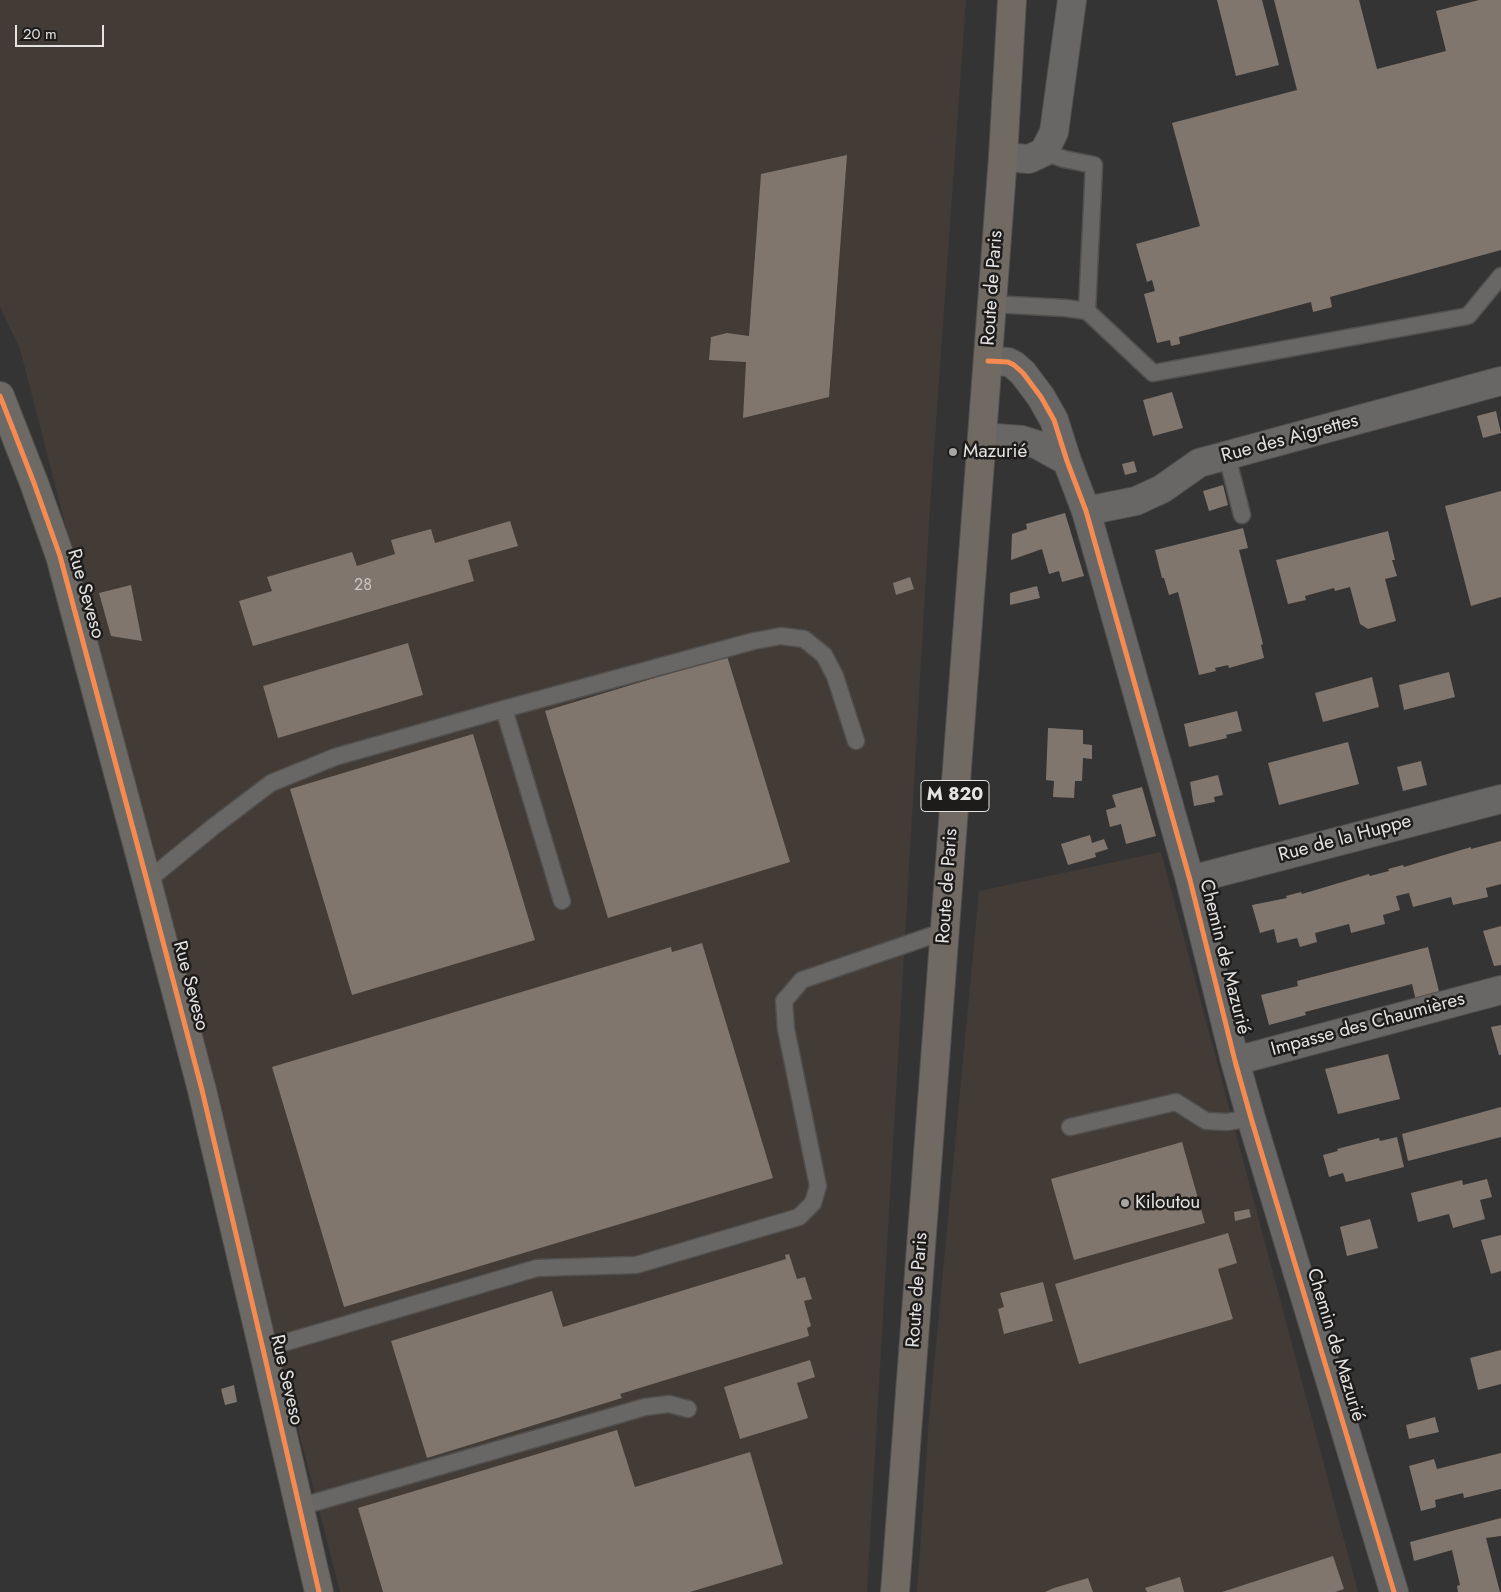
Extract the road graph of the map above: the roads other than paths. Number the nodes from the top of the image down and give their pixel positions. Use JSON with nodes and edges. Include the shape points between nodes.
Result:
{"nodes":[{"id":1,"x":1012,"y":0,"type":"edge"},
{"id":2,"x":1072,"y":0,"type":"edge"},
{"id":3,"x":1044,"y":152,"type":"junction"},
{"id":4,"x":1003,"y":157,"type":"junction"},
{"id":5,"x":1501,"y":276,"type":"edge"},
{"id":6,"x":992,"y":304,"type":"junction"},
{"id":7,"x":1087,"y":312,"type":"junction"},
{"id":8,"x":988,"y":362,"type":"junction"},
{"id":9,"x":1501,"y":381,"type":"edge"},
{"id":10,"x":0,"y":396,"type":"edge"},
{"id":11,"x":982,"y":436,"type":"junction"},
{"id":12,"x":1228,"y":456,"type":"junction"},
{"id":13,"x":1067,"y":461,"type":"junction"},
{"id":14,"x":1086,"y":511,"type":"junction"},
{"id":15,"x":1242,"y":515,"type":"dead end"},
{"id":16,"x":504,"y":709,"type":"junction"},
{"id":17,"x":856,"y":741,"type":"dead end"},
{"id":18,"x":1501,"y":799,"type":"edge"},
{"id":19,"x":1190,"y":880,"type":"junction"},
{"id":20,"x":147,"y":881,"type":"junction"},
{"id":21,"x":562,"y":901,"type":"dead end"},
{"id":22,"x":945,"y":930,"type":"junction"},
{"id":23,"x":1501,"y":990,"type":"edge"},
{"id":24,"x":1234,"y":1061,"type":"junction"},
{"id":25,"x":1251,"y":1118,"type":"junction"},
{"id":26,"x":1070,"y":1127,"type":"dead end"},
{"id":27,"x":264,"y":1349,"type":"junction"},
{"id":28,"x":688,"y":1409,"type":"dead end"},
{"id":29,"x":299,"y":1507,"type":"junction"},
{"id":30,"x":318,"y":1592,"type":"edge"},
{"id":31,"x":895,"y":1592,"type":"edge"},
{"id":32,"x":1394,"y":1592,"type":"edge"}],
"edges":[{"from":1,"to":4,"type":"main road","name":"Route de Paris","number":"M 820"},
{"from":2,"to":3,"type":"street","via":[[1054,132]]},
{"from":3,"to":4,"type":"street","via":[[1029,160]]},
{"from":3,"to":7,"type":"lane","via":[[1094,165]]},
{"from":4,"to":6,"type":"main road","name":"Route de Paris","number":"M 820"},
{"from":5,"to":7,"type":"lane","via":[[1468,316],[1153,372]]},
{"from":6,"to":7,"type":"lane"},
{"from":6,"to":8,"type":"main road","name":"Route de Paris","number":"M 820"},
{"from":8,"to":11,"type":"main road","name":"Route de Paris","number":"M 820"},
{"from":8,"to":13,"type":"street","name":"Chemin de Mazurié","via":[[1008,362],[1024,374],[1054,420]]},
{"from":9,"to":12,"type":"street","name":"Rue des Aigrettes"},
{"from":10,"to":20,"type":"street","name":"Rue Seveso","via":[[60,556]]},
{"from":11,"to":13,"type":"street","via":[[1022,440]]},
{"from":11,"to":22,"type":"main road","name":"Route de Paris","number":"M 820"},
{"from":12,"to":14,"type":"street","name":"Rue des Aigrettes","via":[[1199,463],[1162,490],[1136,501]]},
{"from":12,"to":15,"type":"lane"},
{"from":13,"to":14,"type":"street","name":"Chemin de Mazurié"},
{"from":14,"to":19,"type":"street","name":"Chemin de Mazurié"},
{"from":16,"to":17,"type":"lane","via":[[781,636],[804,639],[824,655],[835,676]]},
{"from":16,"to":20,"type":"lane","via":[[335,758],[271,783]]},
{"from":16,"to":21,"type":"lane"},
{"from":18,"to":19,"type":"street","name":"Rue de la Huppe"},
{"from":19,"to":24,"type":"street","name":"Chemin de Mazurié"},
{"from":20,"to":27,"type":"street","name":"Rue Seveso","via":[[202,1090]]},
{"from":22,"to":27,"type":"lane","via":[[802,980],[784,1001],[786,1029],[818,1186],[813,1203],[799,1218],[636,1265],[537,1268]]},
{"from":22,"to":31,"type":"main road","name":"Route de Paris","number":"M 820"},
{"from":23,"to":24,"type":"street","name":"Impasse des Chaumières"},
{"from":24,"to":25,"type":"street","name":"Chemin de Mazurié"},
{"from":25,"to":26,"type":"lane","via":[[1206,1121],[1176,1102]]},
{"from":25,"to":32,"type":"street","name":"Chemin de Mazurié"},
{"from":27,"to":29,"type":"street","name":"Rue Seveso"},
{"from":28,"to":29,"type":"lane","via":[[668,1404],[645,1407]]},
{"from":29,"to":30,"type":"street","name":"Rue Seveso"}]}
